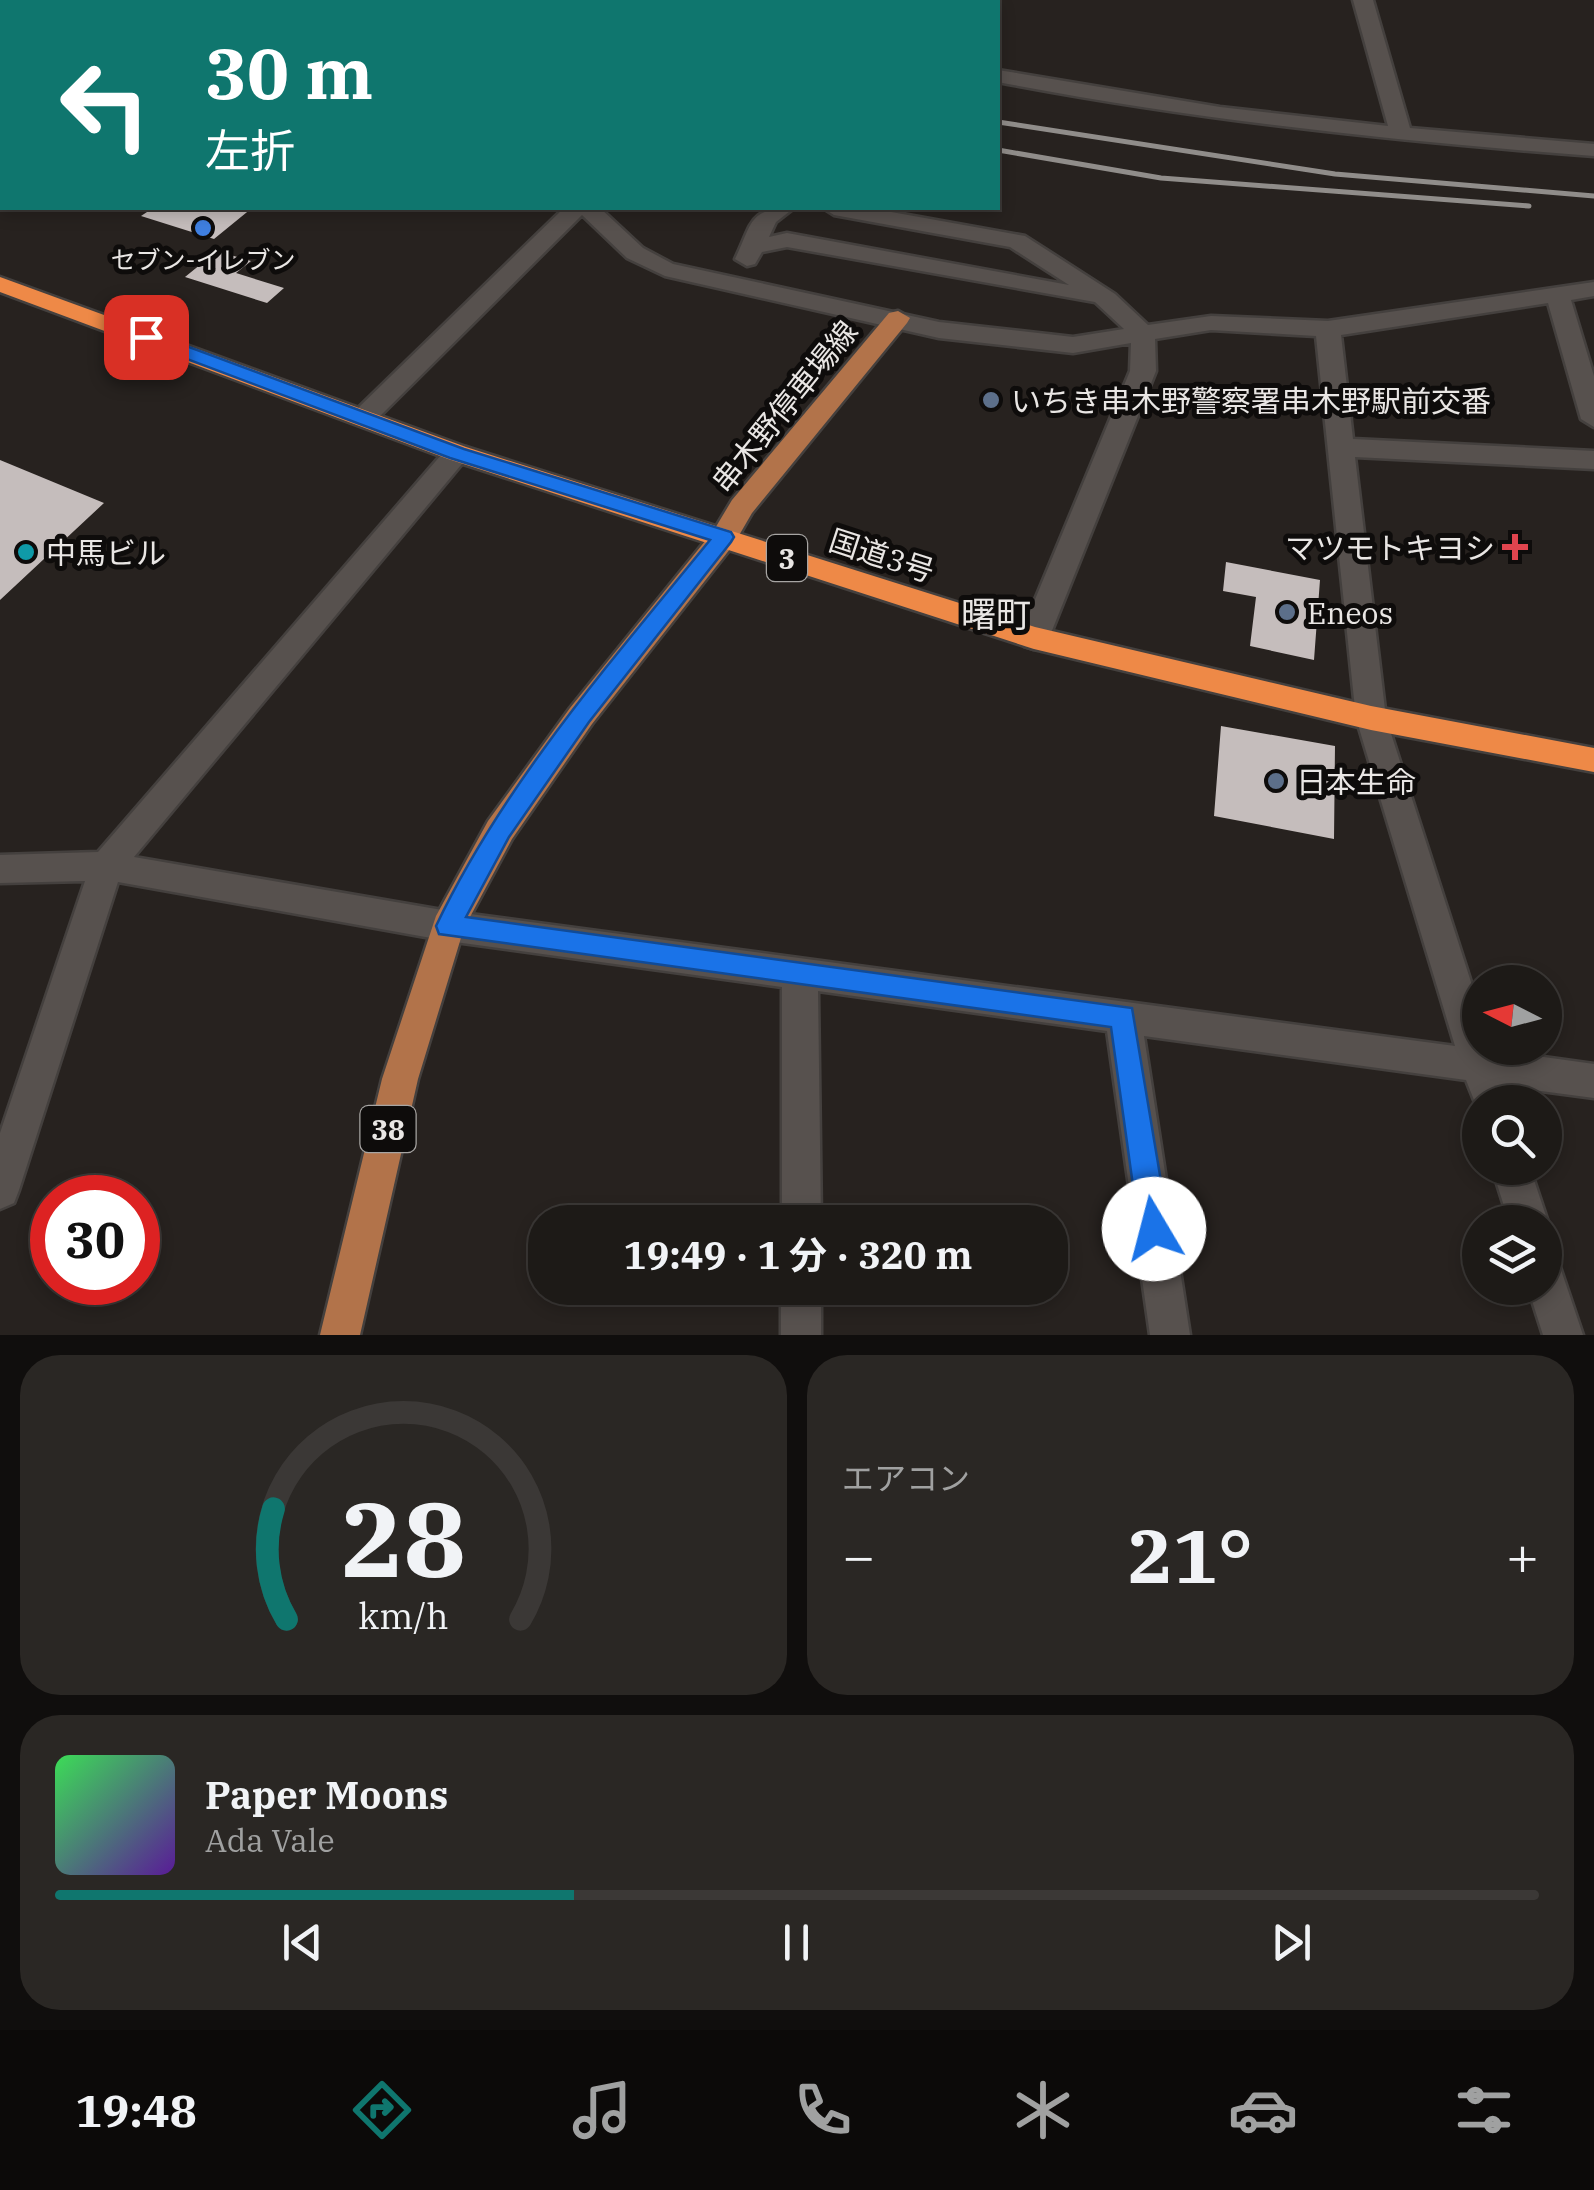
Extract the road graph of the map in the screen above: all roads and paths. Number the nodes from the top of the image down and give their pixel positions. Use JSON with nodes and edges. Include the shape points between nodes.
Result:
{"nodes":[{"id":1,"x":1363,"y":0,"type":"edge"},
{"id":2,"x":1000,"y":76,"type":"edge"},
{"id":3,"x":1402,"y":137,"type":"junction"},
{"id":4,"x":1594,"y":150,"type":"edge"},
{"id":5,"x":574,"y":210,"type":"edge"},
{"id":6,"x":589,"y":210,"type":"edge"},
{"id":7,"x":780,"y":210,"type":"edge"},
{"id":8,"x":845,"y":210,"type":"edge"},
{"id":9,"x":752,"y":247,"type":"junction"},
{"id":10,"x":0,"y":284,"type":"edge"},
{"id":11,"x":734,"y":284,"type":"junction"},
{"id":12,"x":1594,"y":289,"type":"edge"},
{"id":13,"x":1558,"y":296,"type":"junction"},
{"id":14,"x":1107,"y":300,"type":"junction"},
{"id":15,"x":898,"y":318,"type":"junction"},
{"id":16,"x":1328,"y":329,"type":"junction"},
{"id":17,"x":1143,"y":334,"type":"junction"},
{"id":18,"x":365,"y":416,"type":"junction"},
{"id":19,"x":1594,"y":419,"type":"edge"},
{"id":20,"x":1341,"y":447,"type":"junction"},
{"id":21,"x":457,"y":453,"type":"junction"},
{"id":22,"x":1594,"y":460,"type":"edge"},
{"id":23,"x":724,"y":537,"type":"junction"},
{"id":24,"x":1034,"y":638,"type":"junction"},
{"id":25,"x":1371,"y":718,"type":"junction"},
{"id":26,"x":1594,"y":760,"type":"edge"},
{"id":27,"x":106,"y":866,"type":"junction"},
{"id":28,"x":0,"y":869,"type":"edge"},
{"id":29,"x":448,"y":926,"type":"junction"},
{"id":30,"x":800,"y":973,"type":"junction"},
{"id":31,"x":1462,"y":1008,"type":"edge"},
{"id":32,"x":1123,"y":1017,"type":"junction"},
{"id":33,"x":1462,"y":1063,"type":"edge"},
{"id":34,"x":1480,"y":1065,"type":"joint"},
{"id":35,"x":1594,"y":1081,"type":"edge"},
{"id":36,"x":1486,"y":1085,"type":"edge"},
{"id":37,"x":0,"y":1190,"type":"edge"},
{"id":38,"x":801,"y":1205,"type":"edge"},
{"id":39,"x":801,"y":1305,"type":"edge"},
{"id":40,"x":1554,"y":1305,"type":"edge"},
{"id":41,"x":340,"y":1335,"type":"edge"},
{"id":42,"x":801,"y":1335,"type":"edge"},
{"id":43,"x":1170,"y":1335,"type":"edge"},
{"id":44,"x":1563,"y":1335,"type":"edge"}],
"edges":[{"from":1,"to":3,"type":"street"},
{"from":2,"to":3,"type":"street","via":[[1160,106]]},
{"from":3,"to":4,"type":"street"},
{"from":5,"to":18,"type":"street"},
{"from":6,"to":11,"type":"street","via":[[635,253],[665,268]]},
{"from":7,"to":9,"type":"street","via":[[766,218]]},
{"from":8,"to":14,"type":"street","via":[[1016,241]]},
{"from":9,"to":11,"type":"street"},
{"from":9,"to":14,"type":"street","via":[[787,240]]},
{"from":10,"to":18,"type":"highway","name":"国道3号","number":"3"},
{"from":11,"to":15,"type":"street"},
{"from":12,"to":13,"type":"street"},
{"from":13,"to":16,"type":"street"},
{"from":13,"to":19,"type":"street"},
{"from":14,"to":17,"type":"street"},
{"from":15,"to":17,"type":"street","via":[[1008,341],[1072,345]]},
{"from":15,"to":23,"type":"main road","name":"串木野停車場線"},
{"from":16,"to":17,"type":"street","via":[[1212,323]]},
{"from":16,"to":20,"type":"street"},
{"from":17,"to":24,"type":"street","via":[[1143,371]]},
{"from":18,"to":21,"type":"highway","name":"国道3号","number":"3"},
{"from":20,"to":22,"type":"street"},
{"from":20,"to":25,"type":"street"},
{"from":21,"to":23,"type":"highway","name":"国道3号","number":"3"},
{"from":21,"to":27,"type":"street"},
{"from":23,"to":24,"type":"highway","name":"国道3号","number":"3"},
{"from":23,"to":29,"type":"main road","number":"38","via":[[580,716],[500,830]]},
{"from":24,"to":25,"type":"highway","name":"国道3号","number":"3"},
{"from":25,"to":26,"type":"highway","name":"国道3号","number":"3"},
{"from":25,"to":31,"type":"street"},
{"from":27,"to":28,"type":"street"},
{"from":27,"to":29,"type":"street"},
{"from":27,"to":37,"type":"street"},
{"from":29,"to":30,"type":"street"},
{"from":29,"to":41,"type":"main road","number":"38","via":[[400,1079]]},
{"from":30,"to":32,"type":"street"},
{"from":30,"to":38,"type":"street"},
{"from":32,"to":33,"type":"street"},
{"from":32,"to":43,"type":"street"},
{"from":34,"to":35,"type":"street"},
{"from":34,"to":36,"type":"street"},
{"from":39,"to":42,"type":"street"},
{"from":40,"to":44,"type":"street"}]}
